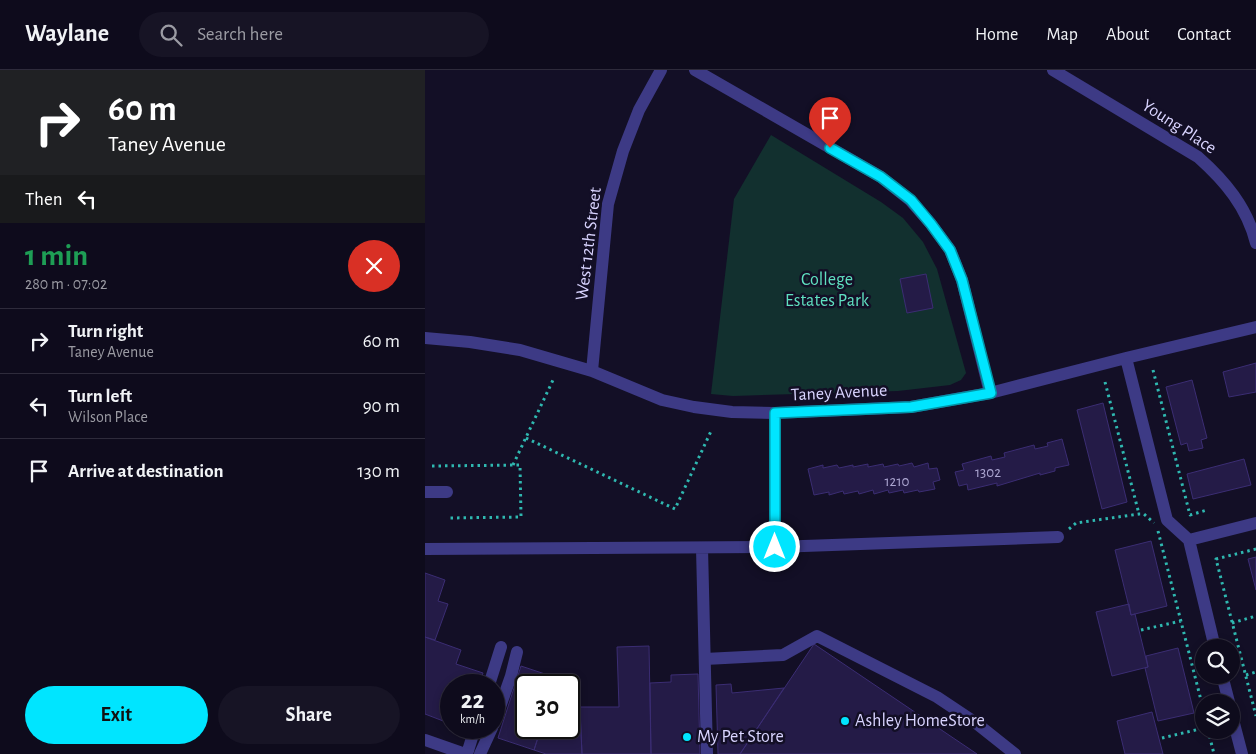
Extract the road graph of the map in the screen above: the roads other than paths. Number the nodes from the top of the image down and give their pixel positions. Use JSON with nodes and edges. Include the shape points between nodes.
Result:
{"nodes":[{"id":1,"x":661,"y":70,"type":"edge"},
{"id":2,"x":695,"y":70,"type":"edge"},
{"id":3,"x":1053,"y":70,"type":"edge"},
{"id":4,"x":1256,"y":243,"type":"edge"},
{"id":5,"x":1256,"y":327,"type":"edge"},
{"id":6,"x":425,"y":338,"type":"edge"},
{"id":7,"x":1126,"y":358,"type":"junction"},
{"id":8,"x":592,"y":371,"type":"junction"},
{"id":9,"x":991,"y":393,"type":"junction"},
{"id":10,"x":775,"y":413,"type":"junction"},
{"id":11,"x":425,"y":492,"type":"edge"},
{"id":12,"x":447,"y":492,"type":"dead end"},
{"id":13,"x":1256,"y":522,"type":"edge"},
{"id":14,"x":1058,"y":537,"type":"road end"},
{"id":15,"x":1189,"y":540,"type":"junction"},
{"id":16,"x":775,"y":547,"type":"junction"},
{"id":17,"x":702,"y":548,"type":"junction"},
{"id":18,"x":425,"y":549,"type":"edge"},
{"id":19,"x":1213,"y":639,"type":"edge"},
{"id":20,"x":501,"y":647,"type":"dead end"},
{"id":21,"x":517,"y":652,"type":"dead end"},
{"id":22,"x":705,"y":659,"type":"junction"},
{"id":23,"x":492,"y":674,"type":"edge"},
{"id":24,"x":505,"y":693,"type":"edge"},
{"id":25,"x":471,"y":739,"type":"edge"},
{"id":26,"x":487,"y":739,"type":"edge"},
{"id":27,"x":1238,"y":739,"type":"edge"},
{"id":28,"x":425,"y":740,"type":"edge"},
{"id":29,"x":466,"y":754,"type":"edge"},
{"id":30,"x":481,"y":754,"type":"edge"},
{"id":31,"x":707,"y":754,"type":"edge"},
{"id":32,"x":1015,"y":754,"type":"edge"},
{"id":33,"x":1242,"y":754,"type":"edge"}],
"edges":[{"from":1,"to":8,"type":"street","name":"West 12th Street","via":[[639,110],[608,204]]},
{"from":2,"to":9,"type":"street","via":[[881,177],[911,200],[950,250],[962,280]]},
{"from":3,"to":4,"type":"street","name":"Young Place","via":[[1199,157],[1231,190],[1253,229]]},
{"from":5,"to":7,"type":"street","name":"Taney Avenue"},
{"from":6,"to":8,"type":"street","name":"Taney Avenue","via":[[519,350]]},
{"from":7,"to":9,"type":"street","name":"Taney Avenue"},
{"from":7,"to":15,"type":"street","via":[[1167,520]]},
{"from":8,"to":10,"type":"street","name":"Taney Avenue","via":[[662,400],[732,412]]},
{"from":9,"to":10,"type":"street","name":"Taney Avenue","via":[[911,407]]},
{"from":10,"to":16,"type":"street"},
{"from":11,"to":12,"type":"street"},
{"from":13,"to":15,"type":"street"},
{"from":14,"to":16,"type":"street"},
{"from":15,"to":19,"type":"street"},
{"from":16,"to":17,"type":"street"},
{"from":17,"to":18,"type":"street"},
{"from":17,"to":22,"type":"street"},
{"from":20,"to":23,"type":"street"},
{"from":21,"to":24,"type":"street"},
{"from":22,"to":31,"type":"street"},
{"from":22,"to":32,"type":"street","via":[[783,655],[817,636],[937,697]]},
{"from":25,"to":29,"type":"street"},
{"from":26,"to":30,"type":"street"},
{"from":27,"to":33,"type":"street"},
{"from":28,"to":29,"type":"street"}]}
